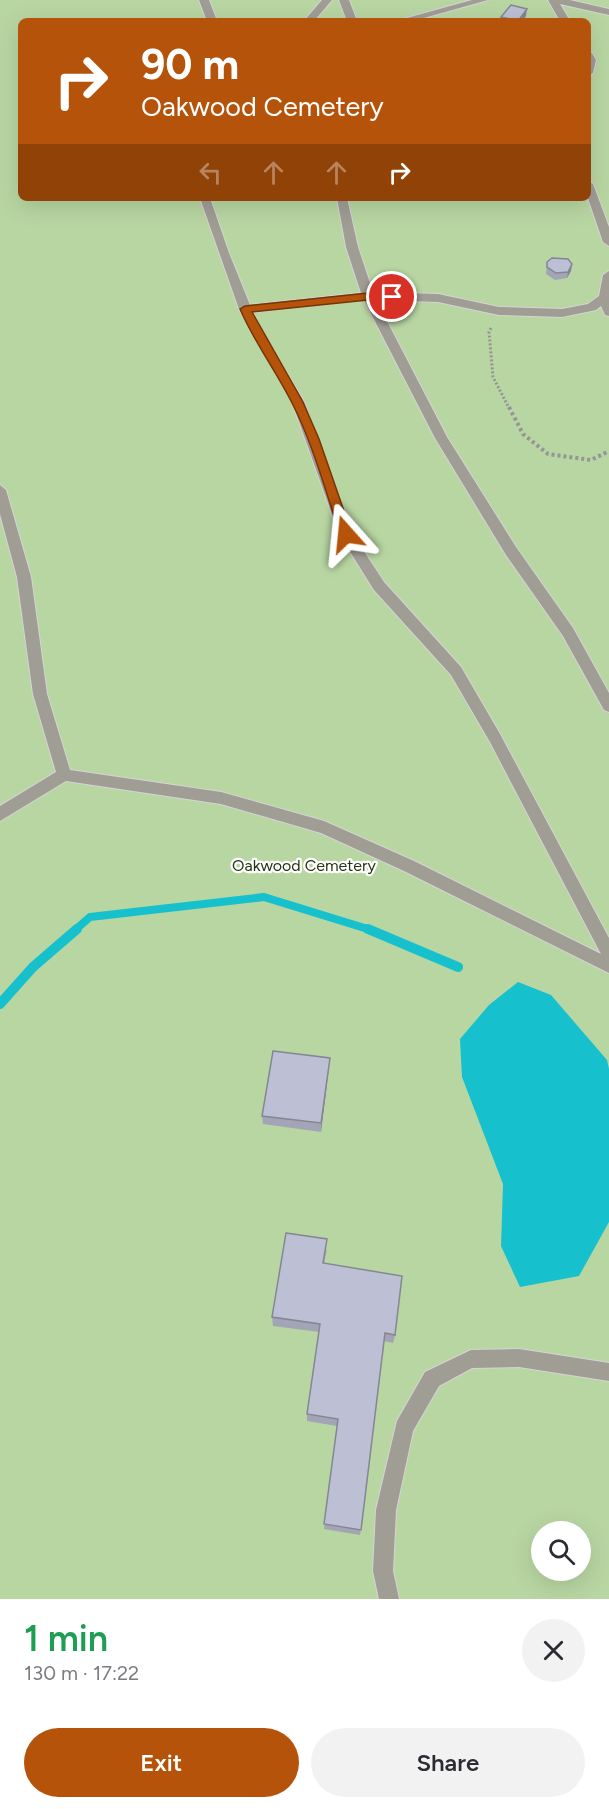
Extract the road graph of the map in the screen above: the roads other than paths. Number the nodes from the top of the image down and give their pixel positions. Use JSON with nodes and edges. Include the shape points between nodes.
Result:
{"nodes":[{"id":1,"x":204,"y":0,"type":"edge"},
{"id":2,"x":327,"y":0,"type":"edge"},
{"id":3,"x":344,"y":0,"type":"edge"},
{"id":4,"x":483,"y":0,"type":"edge"},
{"id":5,"x":555,"y":0,"type":"edge"},
{"id":6,"x":609,"y":12,"type":"edge"},
{"id":7,"x":211,"y":18,"type":"edge"},
{"id":8,"x":312,"y":18,"type":"edge"},
{"id":9,"x":351,"y":18,"type":"edge"},
{"id":10,"x":413,"y":18,"type":"edge"},
{"id":11,"x":564,"y":18,"type":"edge"},
{"id":12,"x":591,"y":192,"type":"edge"},
{"id":13,"x":206,"y":201,"type":"edge"},
{"id":14,"x":343,"y":201,"type":"edge"},
{"id":15,"x":609,"y":242,"type":"edge"},
{"id":16,"x":609,"y":275,"type":"edge"},
{"id":17,"x":368,"y":296,"type":"junction"},
{"id":18,"x":604,"y":298,"type":"junction"},
{"id":19,"x":245,"y":309,"type":"junction"},
{"id":20,"x":609,"y":312,"type":"edge"},
{"id":21,"x":0,"y":490,"type":"edge"},
{"id":22,"x":609,"y":706,"type":"edge"},
{"id":23,"x":64,"y":775,"type":"junction"},
{"id":24,"x":0,"y":815,"type":"edge"},
{"id":25,"x":609,"y":954,"type":"edge"},
{"id":26,"x":609,"y":966,"type":"edge"},
{"id":27,"x":609,"y":1372,"type":"edge"},
{"id":28,"x":389,"y":1599,"type":"edge"}],
"edges":[{"from":1,"to":7,"type":"lane"},
{"from":2,"to":8,"type":"lane"},
{"from":3,"to":9,"type":"lane"},
{"from":4,"to":10,"type":"lane"},
{"from":5,"to":6,"type":"lane"},
{"from":5,"to":11,"type":"lane"},
{"from":12,"to":15,"type":"lane"},
{"from":13,"to":19,"type":"lane"},
{"from":14,"to":17,"type":"lane"},
{"from":16,"to":18,"type":"lane"},
{"from":17,"to":18,"type":"lane","via":[[438,298],[499,311],[562,313],[592,307]]},
{"from":17,"to":19,"type":"lane"},
{"from":17,"to":22,"type":"lane","via":[[441,438],[511,551],[568,632]]},
{"from":18,"to":20,"type":"lane"},
{"from":19,"to":25,"type":"lane","via":[[298,402],[346,534],[379,586],[456,671]]},
{"from":21,"to":23,"type":"lane","via":[[24,577],[40,694]]},
{"from":23,"to":24,"type":"lane"},
{"from":23,"to":26,"type":"lane","via":[[221,798],[324,827]]},
{"from":27,"to":28,"type":"lane","via":[[519,1358],[471,1359],[432,1379],[404,1428],[386,1510],[383,1572]]}]}
